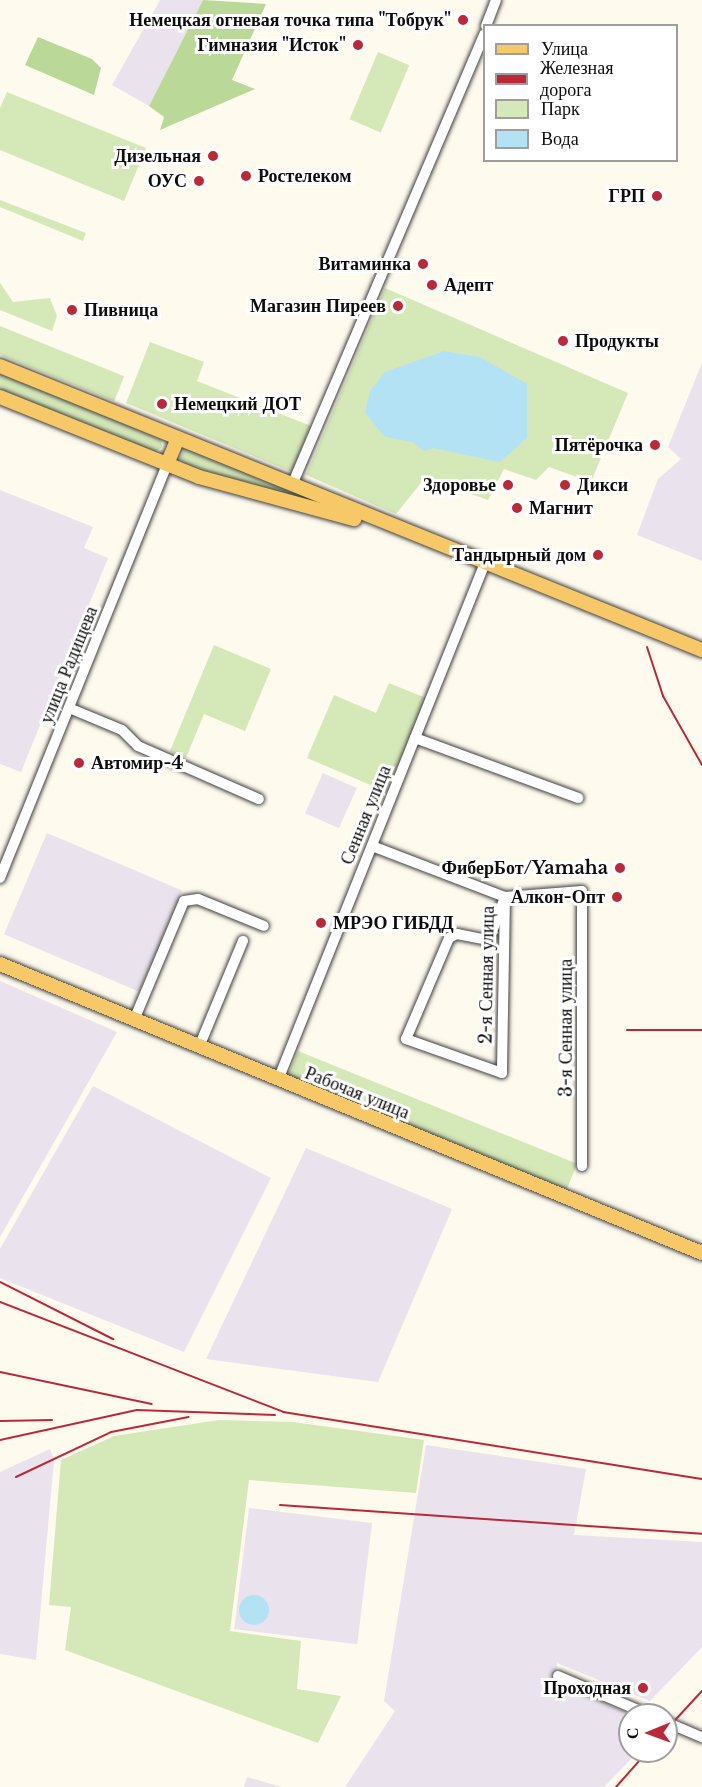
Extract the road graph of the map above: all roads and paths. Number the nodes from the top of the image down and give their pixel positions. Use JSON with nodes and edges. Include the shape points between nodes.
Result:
{"nodes":[{"id":1,"x":496,"y":0,"type":"edge"},
{"id":2,"x":487,"y":24,"type":"edge"},
{"id":3,"x":483,"y":36,"type":"edge"},
{"id":4,"x":0,"y":366,"type":"edge"},
{"id":5,"x":0,"y":397,"type":"edge"},
{"id":6,"x":178,"y":438,"type":"junction"},
{"id":7,"x":167,"y":464,"type":"junction"},
{"id":8,"x":292,"y":485,"type":"junction"},
{"id":9,"x":389,"y":526,"type":"junction"},
{"id":10,"x":485,"y":563,"type":"junction"},
{"id":11,"x":702,"y":650,"type":"edge"},
{"id":12,"x":69,"y":708,"type":"junction"},
{"id":13,"x":415,"y":738,"type":"junction"},
{"id":14,"x":578,"y":798,"type":"dead end"},
{"id":15,"x":260,"y":799,"type":"dead end"},
{"id":16,"x":372,"y":846,"type":"junction"},
{"id":17,"x":0,"y":878,"type":"edge"},
{"id":18,"x":505,"y":897,"type":"junction"},
{"id":19,"x":264,"y":926,"type":"dead end"},
{"id":20,"x":243,"y":941,"type":"dead end"},
{"id":21,"x":0,"y":964,"type":"edge"},
{"id":22,"x":134,"y":1020,"type":"junction"},
{"id":23,"x":199,"y":1047,"type":"junction"},
{"id":24,"x":278,"y":1080,"type":"junction"},
{"id":25,"x":582,"y":1166,"type":"dead end"},
{"id":26,"x":702,"y":1253,"type":"edge"},
{"id":27,"x":558,"y":1676,"type":"dead end"},
{"id":28,"x":622,"y":1703,"type":"edge"},
{"id":29,"x":678,"y":1727,"type":"edge"},
{"id":30,"x":702,"y":1737,"type":"edge"}],
"edges":[{"from":1,"to":2,"type":"street"},
{"from":3,"to":8,"type":"street"},
{"from":4,"to":6,"type":"main road"},
{"from":5,"to":7,"type":"main road"},
{"from":6,"to":7,"type":"main road"},
{"from":6,"to":8,"type":"main road"},
{"from":7,"to":9,"type":"main road"},
{"from":7,"to":12,"type":"street","name":"улица Радищева"},
{"from":8,"to":9,"type":"main road"},
{"from":9,"to":10,"type":"main road"},
{"from":10,"to":11,"type":"main road"},
{"from":10,"to":13,"type":"street","name":"Сенная улица"},
{"from":12,"to":15,"type":"street","via":[[122,730],[138,746]]},
{"from":12,"to":17,"type":"street","name":"улица Радищева"},
{"from":13,"to":14,"type":"street"},
{"from":13,"to":16,"type":"street","name":"Сенная улица"},
{"from":16,"to":18,"type":"street"},
{"from":16,"to":24,"type":"street","name":"Сенная улица"},
{"from":18,"to":18,"type":"street","name":"2-я Сенная улица","via":[[489,940],[457,934],[449,938],[406,1039],[502,1073]]},
{"from":18,"to":25,"type":"street","name":"3-я Сенная улица","via":[[582,891]]},
{"from":19,"to":22,"type":"street","via":[[198,899],[184,901]]},
{"from":20,"to":23,"type":"street"},
{"from":21,"to":22,"type":"main road","name":"Рабочая улица"},
{"from":22,"to":23,"type":"main road","name":"Рабочая улица"},
{"from":23,"to":24,"type":"main road","name":"Рабочая улица"},
{"from":24,"to":26,"type":"main road","name":"Рабочая улица"},
{"from":27,"to":28,"type":"street"},
{"from":29,"to":30,"type":"street"}]}
